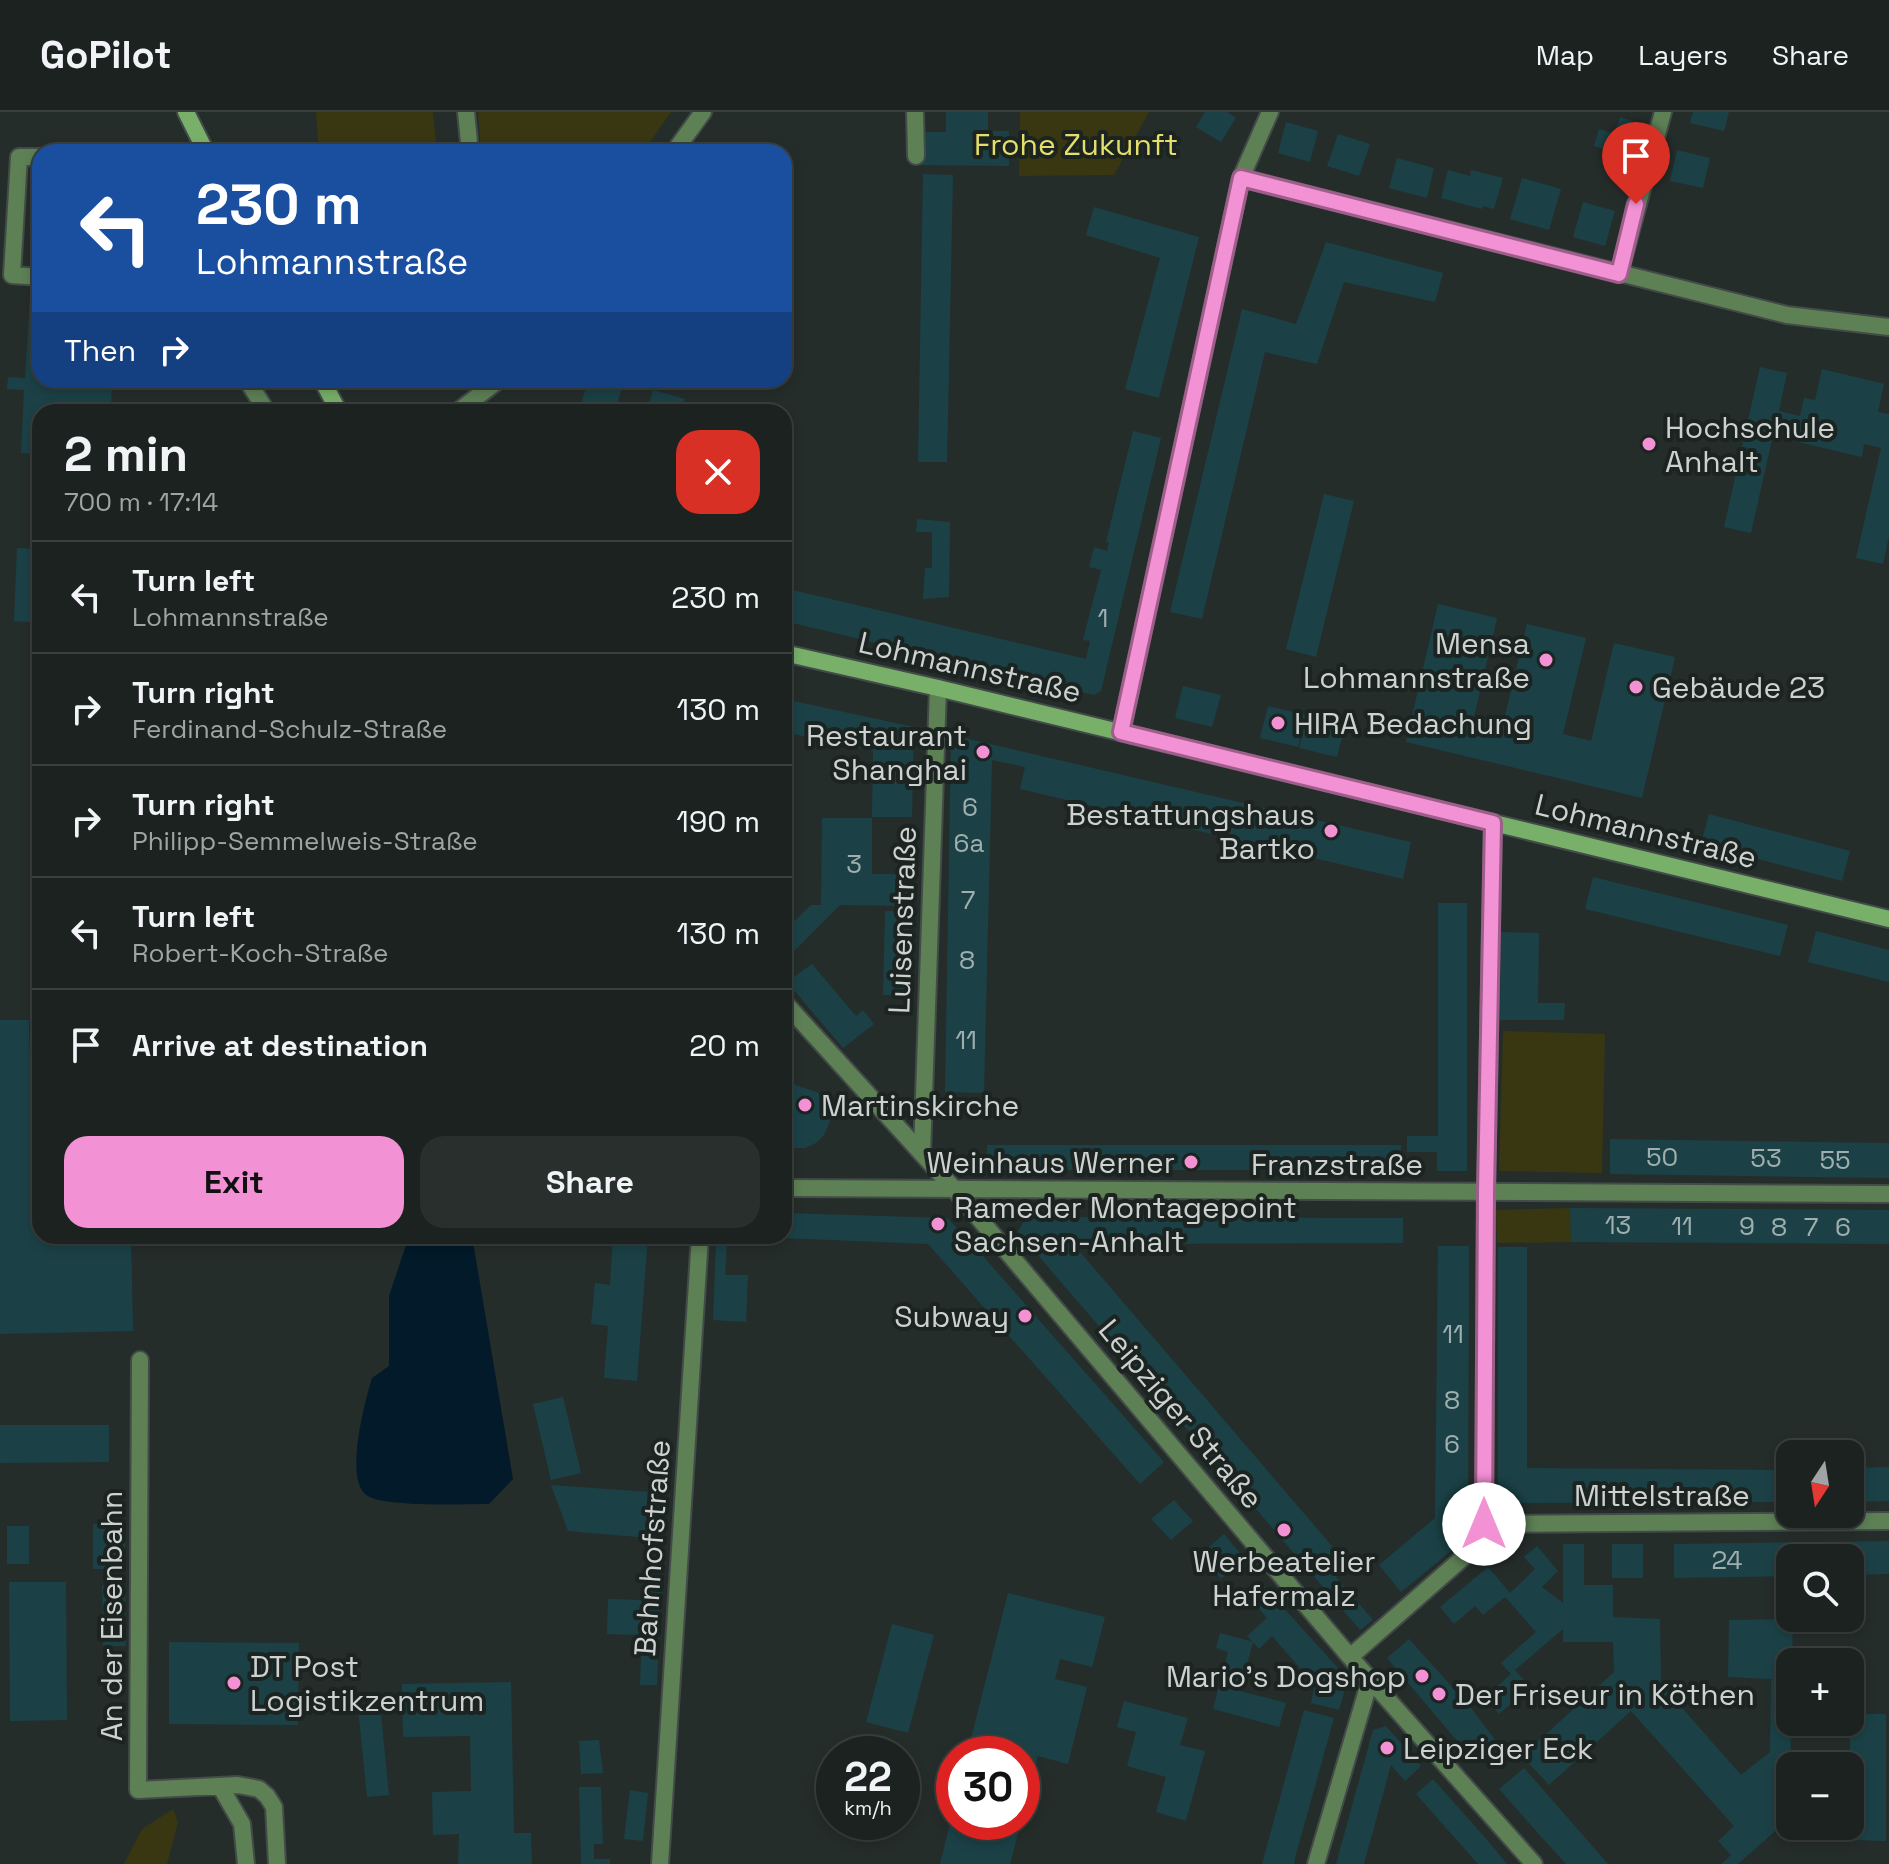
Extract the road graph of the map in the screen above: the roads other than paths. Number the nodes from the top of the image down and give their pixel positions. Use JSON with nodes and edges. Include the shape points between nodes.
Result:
{"nodes":[{"id":1,"x":186,"y":112,"type":"edge"},
{"id":2,"x":466,"y":112,"type":"edge"},
{"id":3,"x":703,"y":112,"type":"edge"},
{"id":4,"x":915,"y":112,"type":"edge"},
{"id":5,"x":1270,"y":112,"type":"edge"},
{"id":6,"x":1663,"y":112,"type":"edge"},
{"id":7,"x":202,"y":144,"type":"edge"},
{"id":8,"x":469,"y":144,"type":"edge"},
{"id":9,"x":680,"y":144,"type":"edge"},
{"id":10,"x":916,"y":156,"type":"dead end"},
{"id":11,"x":32,"y":157,"type":"edge"},
{"id":12,"x":1241,"y":178,"type":"junction"},
{"id":13,"x":1619,"y":274,"type":"junction"},
{"id":14,"x":32,"y":276,"type":"edge"},
{"id":15,"x":1889,"y":327,"type":"edge"},
{"id":16,"x":487,"y":388,"type":"edge"},
{"id":17,"x":467,"y":404,"type":"edge"},
{"id":18,"x":792,"y":655,"type":"edge"},
{"id":19,"x":938,"y":688,"type":"junction"},
{"id":20,"x":1121,"y":732,"type":"junction"},
{"id":21,"x":1493,"y":823,"type":"junction"},
{"id":22,"x":1889,"y":919,"type":"edge"},
{"id":23,"x":792,"y":1011,"type":"edge"},
{"id":24,"x":922,"y":1154,"type":"junction"},
{"id":25,"x":792,"y":1188,"type":"edge"},
{"id":26,"x":955,"y":1190,"type":"junction"},
{"id":27,"x":1486,"y":1192,"type":"junction"},
{"id":28,"x":1889,"y":1194,"type":"edge"},
{"id":29,"x":699,"y":1244,"type":"edge"},
{"id":30,"x":140,"y":1360,"type":"dead end"},
{"id":31,"x":1889,"y":1521,"type":"edge"},
{"id":32,"x":1484,"y":1524,"type":"junction"},
{"id":33,"x":1350,"y":1657,"type":"junction"},
{"id":34,"x":1370,"y":1680,"type":"junction"},
{"id":35,"x":220,"y":1786,"type":"junction"},
{"id":36,"x":246,"y":1864,"type":"edge"},
{"id":37,"x":277,"y":1864,"type":"edge"},
{"id":38,"x":660,"y":1864,"type":"edge"},
{"id":39,"x":1316,"y":1864,"type":"edge"},
{"id":40,"x":1534,"y":1864,"type":"edge"}],
"edges":[{"from":1,"to":7,"type":"main road"},
{"from":2,"to":8,"type":"street"},
{"from":3,"to":9,"type":"street"},
{"from":4,"to":10,"type":"street"},
{"from":5,"to":12,"type":"street"},
{"from":6,"to":13,"type":"street"},
{"from":11,"to":14,"type":"street","via":[[19,157],[12,275]]},
{"from":12,"to":13,"type":"street"},
{"from":12,"to":20,"type":"street"},
{"from":13,"to":15,"type":"street","via":[[1787,315]]},
{"from":16,"to":17,"type":"street"},
{"from":18,"to":19,"type":"main road","name":"Lohmannstraße"},
{"from":19,"to":20,"type":"main road","name":"Lohmannstraße"},
{"from":19,"to":24,"type":"street","name":"Luisenstraße"},
{"from":20,"to":21,"type":"main road","name":"Lohmannstraße"},
{"from":21,"to":22,"type":"main road","name":"Lohmannstraße"},
{"from":21,"to":27,"type":"street"},
{"from":23,"to":24,"type":"street","name":"Leipziger Straße"},
{"from":24,"to":26,"type":"street","name":"Leipziger Straße"},
{"from":25,"to":26,"type":"street","name":"Franzstraße"},
{"from":26,"to":27,"type":"street","name":"Franzstraße"},
{"from":26,"to":33,"type":"street","name":"Leipziger Straße"},
{"from":27,"to":28,"type":"street","name":"Franzstraße"},
{"from":27,"to":32,"type":"street"},
{"from":29,"to":38,"type":"street","name":"Bahnhofstraße"},
{"from":30,"to":35,"type":"street","name":"An der Eisenbahn","via":[[138,1790]]},
{"from":31,"to":32,"type":"street","name":"Mittelstraße"},
{"from":32,"to":33,"type":"street","via":[[1474,1548]]},
{"from":33,"to":34,"type":"street","name":"Leipziger Straße"},
{"from":34,"to":39,"type":"street"},
{"from":34,"to":40,"type":"street","name":"Leipziger Straße"},
{"from":35,"to":36,"type":"street","via":[[242,1824]]},
{"from":35,"to":37,"type":"street","name":"An der Eisenbahn","via":[[249,1785],[267,1796],[274,1807]]}]}
